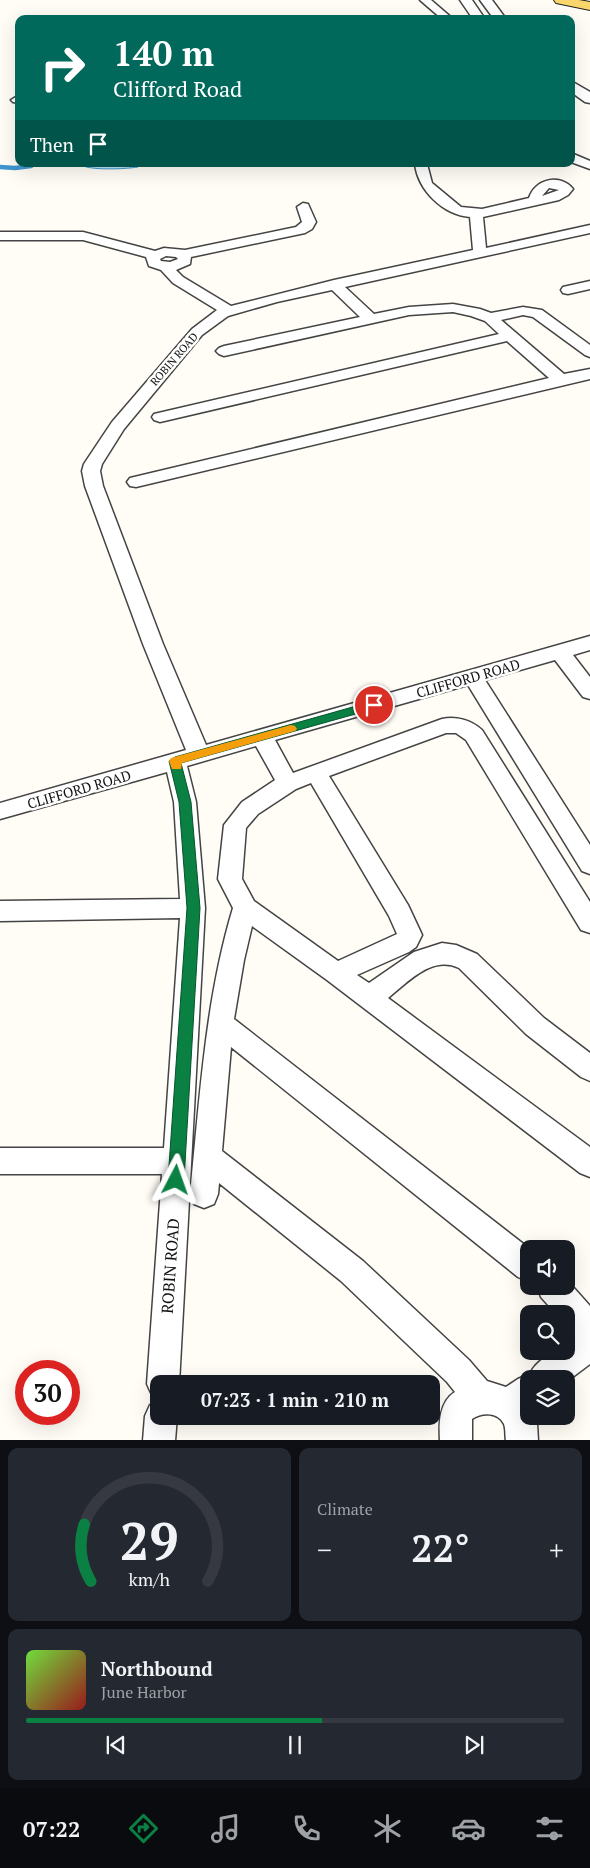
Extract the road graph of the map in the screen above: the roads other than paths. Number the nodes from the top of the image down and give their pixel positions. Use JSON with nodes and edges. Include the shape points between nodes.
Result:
{"nodes":[{"id":1,"x":424,"y":0,"type":"edge"},
{"id":2,"x":466,"y":0,"type":"edge"},
{"id":3,"x":486,"y":0,"type":"edge"},
{"id":4,"x":560,"y":0,"type":"edge"},
{"id":5,"x":590,"y":6,"type":"edge"},
{"id":6,"x":443,"y":15,"type":"edge"},
{"id":7,"x":476,"y":15,"type":"edge"},
{"id":8,"x":497,"y":15,"type":"edge"},
{"id":9,"x":575,"y":88,"type":"edge"},
{"id":10,"x":590,"y":99,"type":"edge"},
{"id":11,"x":575,"y":104,"type":"edge"},
{"id":12,"x":590,"y":114,"type":"edge"},
{"id":13,"x":575,"y":159,"type":"edge"},
{"id":14,"x":590,"y":165,"type":"edge"},
{"id":15,"x":421,"y":167,"type":"edge"},
{"id":16,"x":534,"y":201,"type":"dead end"},
{"id":17,"x":303,"y":207,"type":"dead end"},
{"id":18,"x":476,"y":214,"type":"junction"},
{"id":19,"x":586,"y":234,"type":"edge"},
{"id":20,"x":0,"y":236,"type":"edge"},
{"id":21,"x":480,"y":253,"type":"junction"},
{"id":22,"x":155,"y":255,"type":"junction"},
{"id":23,"x":183,"y":255,"type":"junction"},
{"id":24,"x":166,"y":267,"type":"junction"},
{"id":25,"x":334,"y":284,"type":"junction"},
{"id":26,"x":590,"y":285,"type":"edge"},
{"id":27,"x":568,"y":290,"type":"dead end"},
{"id":28,"x":229,"y":311,"type":"junction"},
{"id":29,"x":369,"y":318,"type":"junction"},
{"id":30,"x":490,"y":318,"type":"junction"},
{"id":31,"x":508,"y":336,"type":"junction"},
{"id":32,"x":224,"y":351,"type":"dead end"},
{"id":33,"x":590,"y":352,"type":"edge"},
{"id":34,"x":590,"y":374,"type":"edge"},
{"id":35,"x":558,"y":380,"type":"junction"},
{"id":36,"x":160,"y":417,"type":"dead end"},
{"id":37,"x":136,"y":482,"type":"dead end"},
{"id":38,"x":590,"y":644,"type":"edge"},
{"id":39,"x":560,"y":652,"type":"junction"},
{"id":40,"x":473,"y":677,"type":"junction"},
{"id":41,"x":590,"y":692,"type":"edge"},
{"id":42,"x":262,"y":737,"type":"junction"},
{"id":43,"x":187,"y":758,"type":"junction"},
{"id":44,"x":315,"y":772,"type":"junction"},
{"id":45,"x":288,"y":783,"type":"junction"},
{"id":46,"x":0,"y":811,"type":"edge"},
{"id":47,"x":590,"y":865,"type":"edge"},
{"id":48,"x":193,"y":908,"type":"junction"},
{"id":49,"x":245,"y":908,"type":"junction"},
{"id":50,"x":0,"y":911,"type":"edge"},
{"id":51,"x":590,"y":922,"type":"edge"},
{"id":52,"x":336,"y":973,"type":"junction"},
{"id":53,"x":369,"y":998,"type":"junction"},
{"id":54,"x":221,"y":1024,"type":"junction"},
{"id":55,"x":590,"y":1069,"type":"edge"},
{"id":56,"x":208,"y":1157,"type":"junction"},
{"id":57,"x":0,"y":1161,"type":"edge"},
{"id":58,"x":177,"y":1161,"type":"junction"},
{"id":59,"x":590,"y":1164,"type":"edge"},
{"id":60,"x":204,"y":1194,"type":"dead end"},
{"id":61,"x":520,"y":1260,"type":"edge"},
{"id":62,"x":560,"y":1295,"type":"edge"},
{"id":63,"x":590,"y":1335,"type":"edge"},
{"id":64,"x":590,"y":1345,"type":"edge"},
{"id":65,"x":556,"y":1370,"type":"edge"},
{"id":66,"x":164,"y":1375,"type":"edge"},
{"id":67,"x":478,"y":1396,"type":"junction"},
{"id":68,"x":519,"y":1398,"type":"edge"},
{"id":69,"x":160,"y":1425,"type":"edge"},
{"id":70,"x":159,"y":1440,"type":"edge"},
{"id":71,"x":456,"y":1440,"type":"edge"},
{"id":72,"x":522,"y":1440,"type":"edge"}],
"edges":[{"from":1,"to":6,"type":"street"},
{"from":2,"to":7,"type":"street"},
{"from":3,"to":8,"type":"street"},
{"from":4,"to":5,"type":"main road"},
{"from":9,"to":10,"type":"street"},
{"from":11,"to":12,"type":"street"},
{"from":13,"to":14,"type":"street"},
{"from":15,"to":18,"type":"street","via":[[427,187],[455,209]]},
{"from":16,"to":18,"type":"street"},
{"from":17,"to":23,"type":"street","via":[[309,222],[300,230]]},
{"from":18,"to":21,"type":"street"},
{"from":19,"to":21,"type":"street","name":"ROBIN ROAD"},
{"from":20,"to":22,"type":"street","via":[[83,236]]},
{"from":21,"to":25,"type":"street","name":"ROBIN ROAD"},
{"from":22,"to":23,"type":"street","via":[[170,252]]},
{"from":22,"to":24,"type":"street","via":[[154,263]]},
{"from":23,"to":24,"type":"street","via":[[182,263]]},
{"from":24,"to":28,"type":"street","via":[[182,282]]},
{"from":25,"to":28,"type":"street","name":"ROBIN ROAD"},
{"from":25,"to":29,"type":"street"},
{"from":26,"to":27,"type":"street"},
{"from":28,"to":43,"type":"street","name":"ROBIN ROAD","via":[[208,322],[179,351],[118,426],[96,457],[91,471],[153,644]]},
{"from":29,"to":30,"type":"street","via":[[453,308]]},
{"from":29,"to":32,"type":"street"},
{"from":30,"to":31,"type":"street"},
{"from":30,"to":33,"type":"street","via":[[523,311],[537,313]]},
{"from":31,"to":35,"type":"street"},
{"from":31,"to":36,"type":"street"},
{"from":34,"to":35,"type":"street"},
{"from":35,"to":37,"type":"street"},
{"from":38,"to":39,"type":"street","name":"CLIFFORD ROAD"},
{"from":39,"to":40,"type":"street","name":"CLIFFORD ROAD"},
{"from":39,"to":41,"type":"street"},
{"from":40,"to":42,"type":"street","name":"CLIFFORD ROAD"},
{"from":40,"to":47,"type":"street"},
{"from":42,"to":43,"type":"street","name":"CLIFFORD ROAD"},
{"from":42,"to":45,"type":"street"},
{"from":43,"to":46,"type":"street","name":"CLIFFORD ROAD"},
{"from":43,"to":48,"type":"street","name":"ROBIN ROAD","via":[[185,802]]},
{"from":44,"to":45,"type":"street"},
{"from":44,"to":51,"type":"street","via":[[442,726],[464,727],[474,735]]},
{"from":44,"to":52,"type":"street","via":[[410,935],[400,945]]},
{"from":45,"to":49,"type":"street","via":[[250,808],[235,825],[230,879]]},
{"from":48,"to":50,"type":"street"},
{"from":48,"to":58,"type":"street","name":"ROBIN ROAD"},
{"from":49,"to":52,"type":"street"},
{"from":49,"to":54,"type":"street","via":[[231,960]]},
{"from":52,"to":53,"type":"street"},
{"from":53,"to":55,"type":"street","via":[[430,956],[442,953],[457,956],[468,961],[535,1026]]},
{"from":53,"to":59,"type":"street"},
{"from":54,"to":56,"type":"street"},
{"from":54,"to":61,"type":"street"},
{"from":56,"to":60,"type":"street"},
{"from":56,"to":67,"type":"street","via":[[352,1271],[443,1356]]},
{"from":57,"to":58,"type":"street"},
{"from":58,"to":66,"type":"street","name":"ROBIN ROAD"},
{"from":62,"to":63,"type":"street","via":[[584,1322]]},
{"from":64,"to":65,"type":"street"},
{"from":67,"to":68,"type":"street"},
{"from":67,"to":71,"type":"street","via":[[469,1400],[455,1416]]},
{"from":68,"to":72,"type":"street","via":[[516,1414]]},
{"from":69,"to":70,"type":"street"}]}
